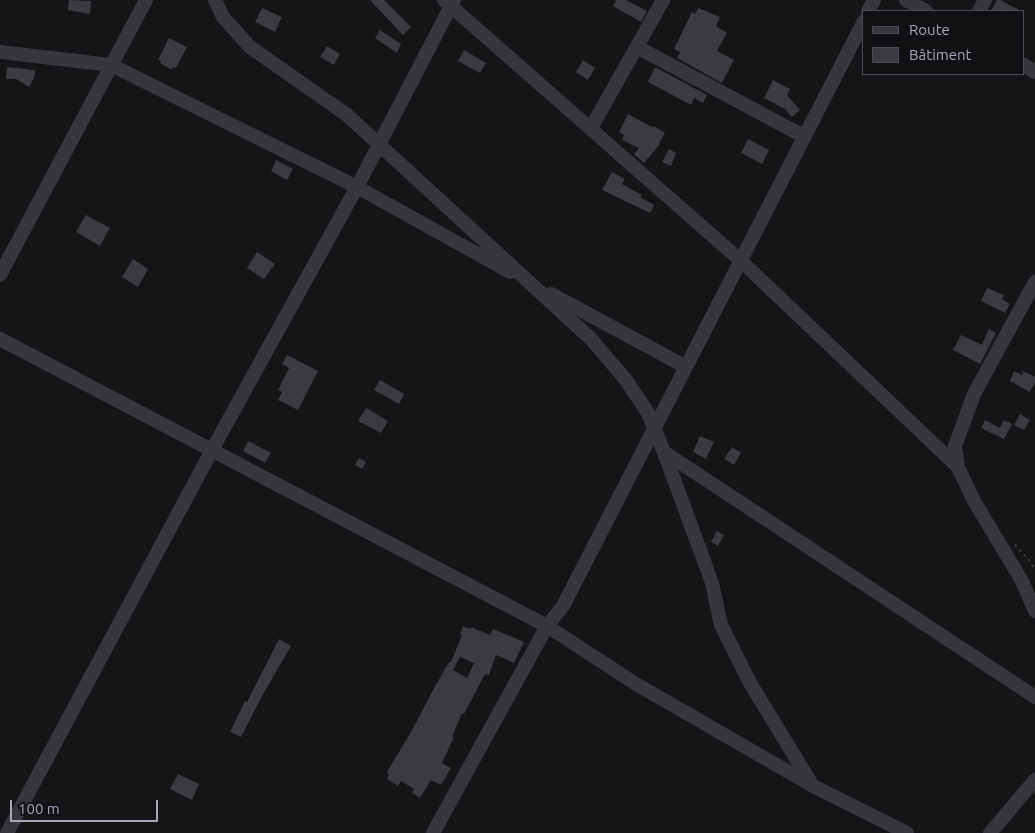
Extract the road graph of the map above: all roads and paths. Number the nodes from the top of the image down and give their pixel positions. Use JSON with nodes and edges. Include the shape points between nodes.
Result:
{"nodes":[{"id":1,"x":146,"y":0,"type":"edge"},
{"id":2,"x":215,"y":0,"type":"edge"},
{"id":3,"x":664,"y":0,"type":"edge"},
{"id":4,"x":906,"y":0,"type":"edge"},
{"id":5,"x":450,"y":2,"type":"edge"},
{"id":6,"x":924,"y":10,"type":"edge"},
{"id":7,"x":862,"y":24,"type":"edge"},
{"id":8,"x":637,"y":47,"type":"junction"},
{"id":9,"x":0,"y":52,"type":"edge"},
{"id":10,"x":111,"y":64,"type":"junction"},
{"id":11,"x":591,"y":128,"type":"junction"},
{"id":12,"x":805,"y":137,"type":"junction"},
{"id":13,"x":379,"y":145,"type":"junction"},
{"id":14,"x":357,"y":187,"type":"junction"},
{"id":15,"x":740,"y":260,"type":"junction"},
{"id":16,"x":0,"y":276,"type":"edge"},
{"id":17,"x":1035,"y":282,"type":"edge"},
{"id":18,"x":533,"y":284,"type":"junction"},
{"id":19,"x":0,"y":339,"type":"edge"},
{"id":20,"x":686,"y":367,"type":"junction"},
{"id":21,"x":654,"y":428,"type":"junction"},
{"id":22,"x":212,"y":450,"type":"junction"},
{"id":23,"x":664,"y":452,"type":"junction"},
{"id":24,"x":958,"y":467,"type":"junction"},
{"id":25,"x":1035,"y":612,"type":"edge"},
{"id":26,"x":547,"y":626,"type":"junction"},
{"id":27,"x":1035,"y":697,"type":"edge"},
{"id":28,"x":1035,"y":780,"type":"edge"},
{"id":29,"x":813,"y":786,"type":"junction"},
{"id":30,"x":7,"y":833,"type":"edge"},
{"id":31,"x":433,"y":833,"type":"edge"},
{"id":32,"x":907,"y":833,"type":"edge"},
{"id":33,"x":990,"y":833,"type":"edge"}],
"edges":[{"from":1,"to":10,"type":"street"},
{"from":2,"to":13,"type":"street","via":[[222,17],[250,47],[347,115]]},
{"from":3,"to":8,"type":"street"},
{"from":4,"to":6,"type":"street"},
{"from":5,"to":11,"type":"street"},
{"from":5,"to":13,"type":"street"},
{"from":7,"to":12,"type":"street"},
{"from":8,"to":11,"type":"street"},
{"from":8,"to":12,"type":"street"},
{"from":9,"to":10,"type":"street"},
{"from":10,"to":14,"type":"street"},
{"from":10,"to":16,"type":"street"},
{"from":11,"to":15,"type":"street"},
{"from":12,"to":15,"type":"street"},
{"from":13,"to":14,"type":"street"},
{"from":13,"to":18,"type":"street"},
{"from":14,"to":18,"type":"street"},
{"from":14,"to":22,"type":"street"},
{"from":15,"to":20,"type":"street"},
{"from":15,"to":24,"type":"street"},
{"from":17,"to":24,"type":"street","via":[[974,394],[955,446]]},
{"from":18,"to":20,"type":"street"},
{"from":18,"to":21,"type":"street","via":[[591,339],[648,413]]},
{"from":19,"to":22,"type":"street"},
{"from":20,"to":21,"type":"street"},
{"from":21,"to":23,"type":"street"},
{"from":21,"to":26,"type":"street","via":[[563,606]]},
{"from":22,"to":26,"type":"street"},
{"from":22,"to":30,"type":"street"},
{"from":23,"to":27,"type":"street"},
{"from":23,"to":29,"type":"street","via":[[712,582],[721,625],[750,683]]},
{"from":24,"to":25,"type":"street","via":[[974,501],[1022,581]]},
{"from":26,"to":29,"type":"street","via":[[636,684]]},
{"from":26,"to":31,"type":"street"},
{"from":28,"to":33,"type":"street"},
{"from":29,"to":32,"type":"street"}]}
